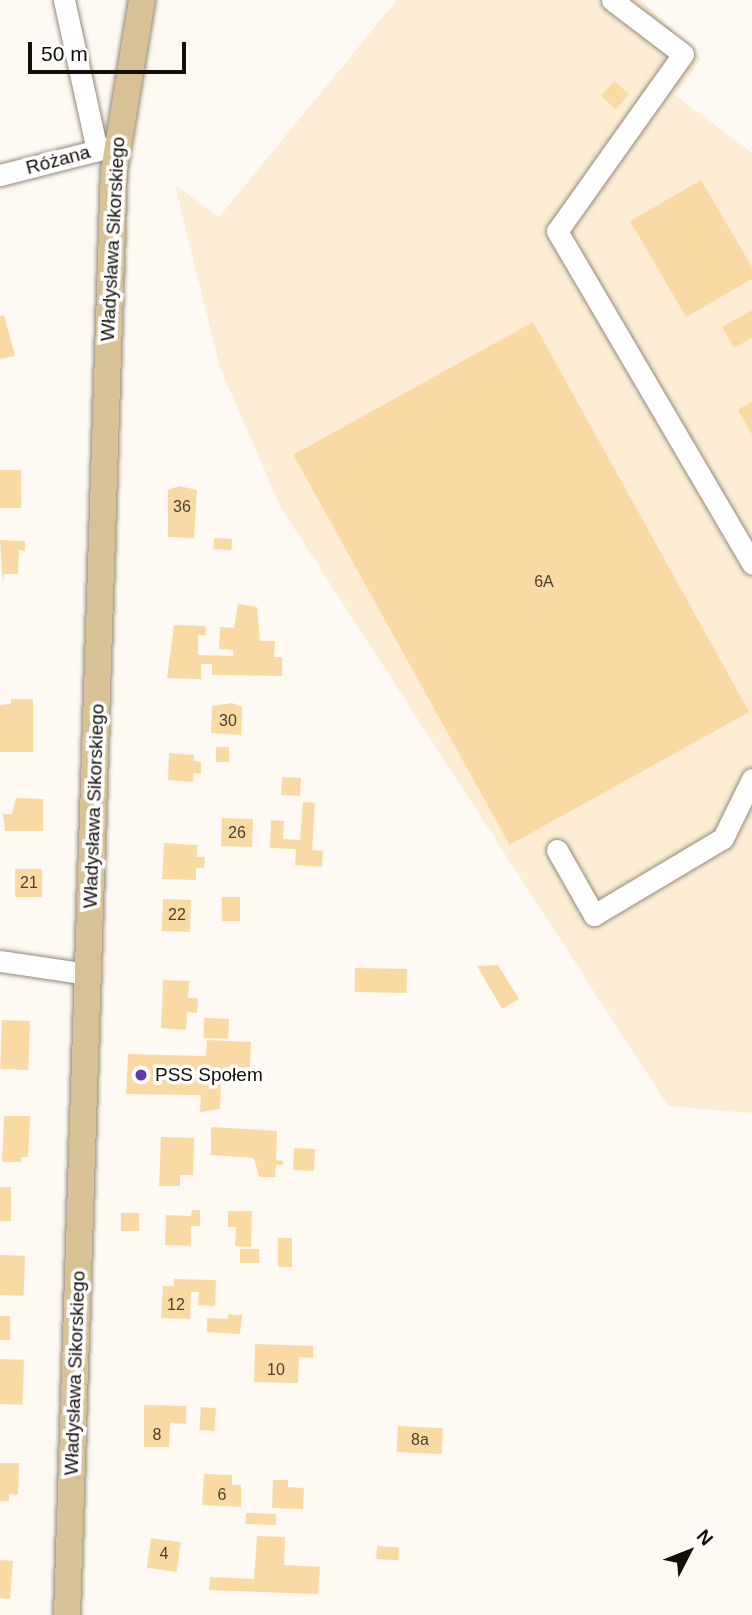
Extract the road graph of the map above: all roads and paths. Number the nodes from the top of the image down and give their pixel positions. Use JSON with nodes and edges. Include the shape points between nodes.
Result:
{"nodes":[{"id":1,"x":64,"y":0,"type":"edge"},
{"id":2,"x":142,"y":0,"type":"edge"},
{"id":3,"x":612,"y":0,"type":"edge"},
{"id":4,"x":106,"y":147,"type":"junction"},
{"id":5,"x":0,"y":175,"type":"edge"},
{"id":6,"x":752,"y":564,"type":"edge"},
{"id":7,"x":752,"y":779,"type":"edge"},
{"id":8,"x":557,"y":850,"type":"dead end"},
{"id":9,"x":0,"y":961,"type":"edge"},
{"id":10,"x":88,"y":974,"type":"junction"},
{"id":11,"x":67,"y":1615,"type":"edge"}],
"edges":[{"from":1,"to":4,"type":"street","name":"Władysława Sikorskiego"},
{"from":2,"to":4,"type":"main road","name":"Władysława Sikorskiego","via":[[136,57]]},
{"from":3,"to":6,"type":"street","via":[[683,54],[557,231]]},
{"from":4,"to":5,"type":"street","name":"Różana"},
{"from":4,"to":10,"type":"main road","name":"Władysława Sikorskiego"},
{"from":7,"to":8,"type":"street","via":[[723,838],[594,915]]},
{"from":9,"to":10,"type":"street"},
{"from":10,"to":11,"type":"main road","name":"Władysława Sikorskiego"}]}
